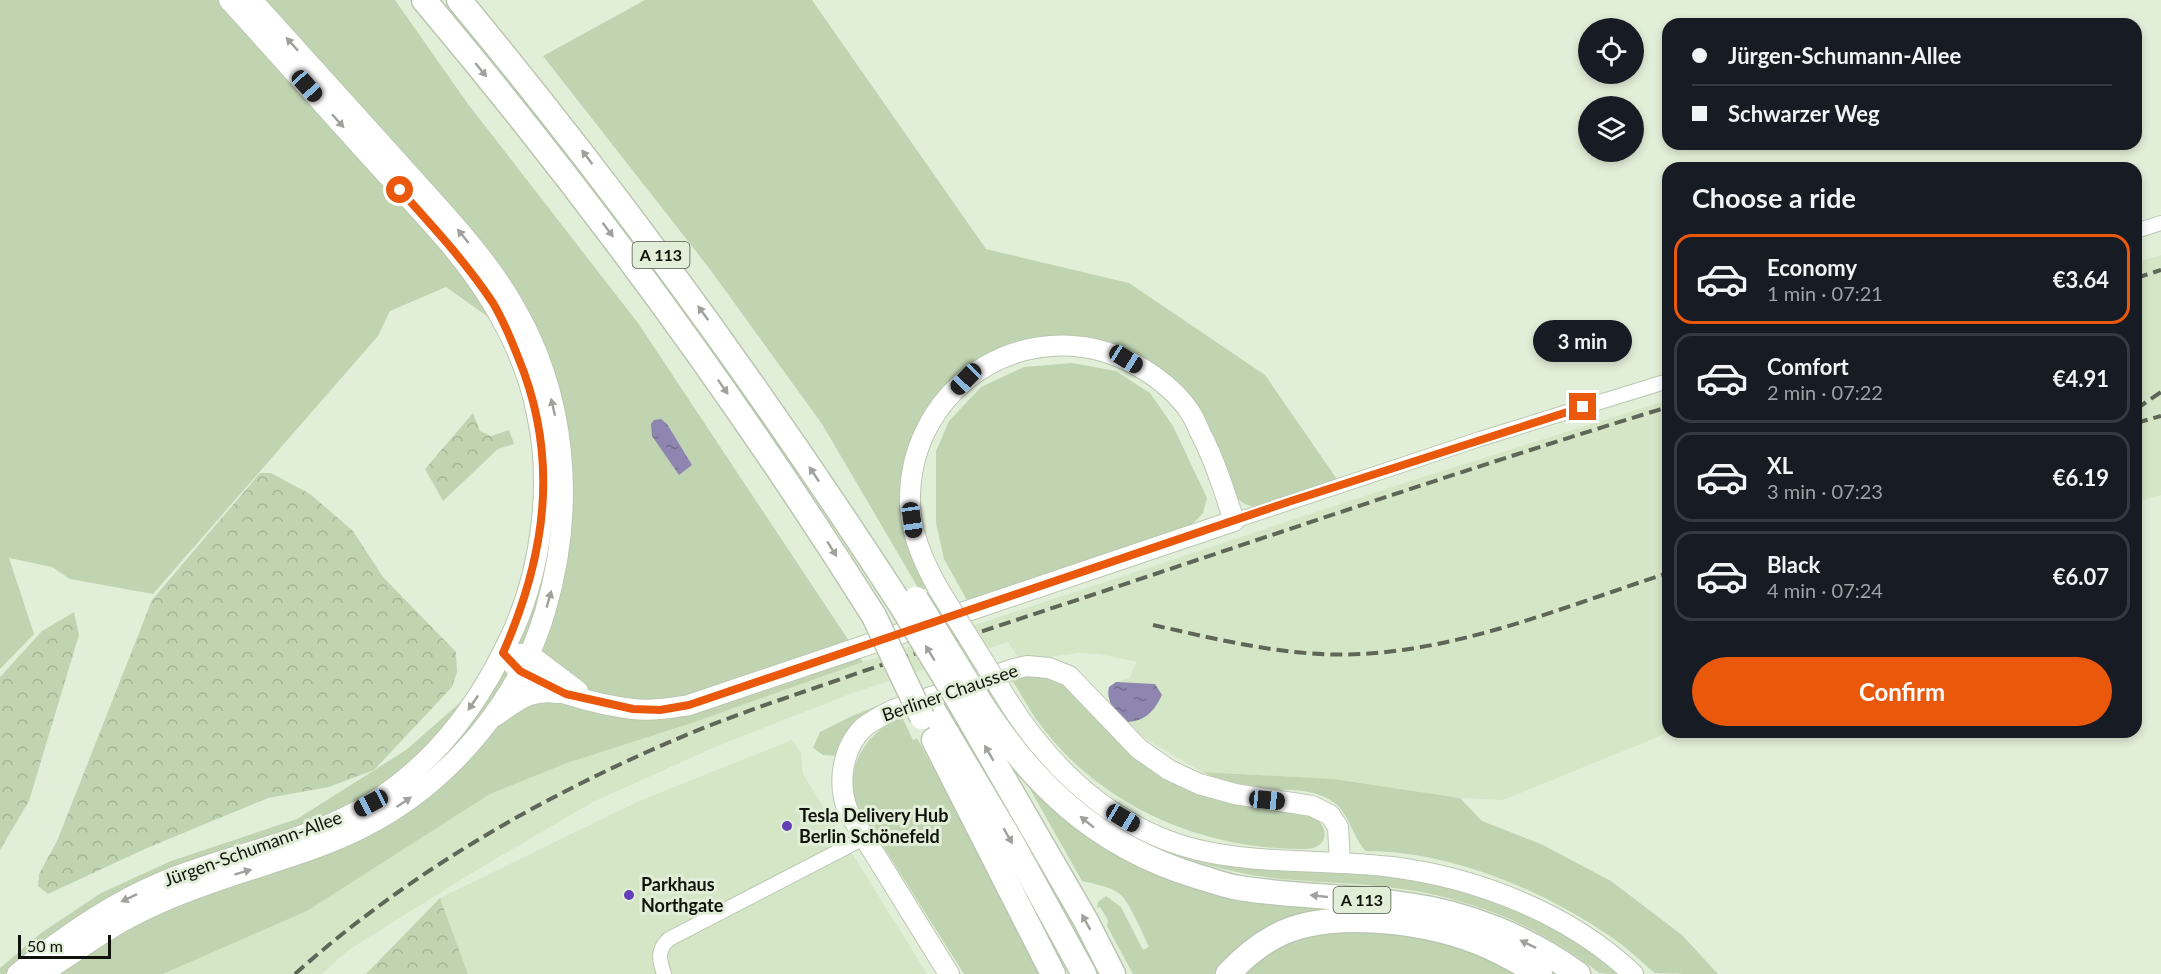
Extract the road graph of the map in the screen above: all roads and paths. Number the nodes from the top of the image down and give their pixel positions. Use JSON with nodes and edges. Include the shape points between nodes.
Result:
{"nodes":[{"id":1,"x":229,"y":0,"type":"edge"},
{"id":2,"x":252,"y":0,"type":"edge"},
{"id":3,"x":424,"y":0,"type":"edge"},
{"id":4,"x":459,"y":0,"type":"edge"},
{"id":5,"x":2161,"y":223,"type":"edge"},
{"id":6,"x":2142,"y":229,"type":"edge"},
{"id":7,"x":1662,"y":383,"type":"edge"},
{"id":8,"x":1234,"y":521,"type":"junction"},
{"id":9,"x":503,"y":653,"type":"junction"},
{"id":10,"x":524,"y":663,"type":"junction"},
{"id":11,"x":566,"y":694,"type":"junction"},
{"id":12,"x":968,"y":699,"type":"junction"},
{"id":13,"x":592,"y":700,"type":"junction"},
{"id":14,"x":927,"y":713,"type":"junction"},
{"id":15,"x":491,"y":718,"type":"junction"},
{"id":16,"x":864,"y":838,"type":"junction"},
{"id":17,"x":1340,"y":863,"type":"junction"},
{"id":18,"x":17,"y":974,"type":"edge"},
{"id":19,"x":43,"y":974,"type":"edge"},
{"id":20,"x":664,"y":974,"type":"edge"},
{"id":21,"x":949,"y":974,"type":"edge"},
{"id":22,"x":1053,"y":974,"type":"edge"},
{"id":23,"x":1084,"y":974,"type":"edge"},
{"id":24,"x":1113,"y":974,"type":"edge"},
{"id":25,"x":1228,"y":974,"type":"edge"},
{"id":26,"x":1540,"y":974,"type":"edge"},
{"id":27,"x":1578,"y":974,"type":"edge"},
{"id":28,"x":1634,"y":974,"type":"edge"}],
"edges":[{"from":1,"to":9,"type":"street","name":"Jürgen-Schumann-Allee","one_way":true,"via":[[447,242],[494,306],[513,343],[537,413],[543,489],[532,572],[524,604]]},
{"from":10,"to":2,"type":"street","name":"Jürgen-Schumann-Allee","one_way":true,"via":[[538,633],[555,575],[564,491],[555,411],[530,337],[488,267],[451,222]]},
{"from":3,"to":14,"type":"highway","number":"A 113","one_way":true,"bridge":true,"via":[[670,313],[816,524],[874,616]]},
{"from":12,"to":4,"type":"highway","number":"A 113","one_way":true,"bridge":true,"via":[[908,602],[847,522],[732,353],[581,150]]},
{"from":5,"to":6,"type":"street"},
{"from":7,"to":8,"type":"street"},
{"from":8,"to":13,"type":"street","via":[[689,705],[633,709]]},
{"from":8,"to":17,"type":"street","bridge":true,"via":[[1214,460],[1190,412],[1162,381],[1126,359],[1090,347],[1027,349],[985,366],[966,379],[928,426],[911,479],[910,506],[918,546],[939,590],[1040,747],[1090,796],[1139,827],[1197,849],[1241,857]]},
{"from":9,"to":10,"type":"street"},
{"from":9,"to":18,"type":"street","name":"Jürgen-Schumann-Allee","one_way":true,"via":[[460,722],[431,757],[371,803],[302,836],[213,864],[120,902]]},
{"from":10,"to":11,"type":"street"},
{"from":10,"to":13,"type":"street"},
{"from":10,"to":15,"type":"street","name":"Jürgen-Schumann-Allee"},
{"from":11,"to":13,"type":"street"},
{"from":11,"to":15,"type":"street","via":[[542,691],[528,695]]},
{"from":24,"to":12,"type":"highway","number":"A 113","one_way":true},
{"from":27,"to":12,"type":"highway","number":"A 113","one_way":true,"via":[[1525,942],[1446,913],[1407,904],[1237,888],[1137,853],[1100,833],[1066,806]]},
{"from":14,"to":22,"type":"highway"},
{"from":14,"to":23,"type":"highway","one_way":true,"via":[[995,814]]},
{"from":19,"to":15,"type":"street","name":"Jürgen-Schumann-Allee","one_way":true,"via":[[125,919],[167,899],[315,849],[379,819],[443,772]]},
{"from":16,"to":17,"type":"street","name":"Berliner Chaussee","via":[[845,804],[843,779],[848,749],[864,728],[893,710],[1027,666],[1049,668],[1069,676],[1139,749],[1168,770],[1208,787],[1311,806],[1330,815],[1338,827]]},
{"from":16,"to":20,"type":"street","via":[[669,939],[659,953]]},
{"from":16,"to":21,"type":"street","name":"Berliner Chaussee"},
{"from":17,"to":28,"type":"street","via":[[1393,867],[1444,877],[1521,902],[1572,928]]},
{"from":25,"to":26,"type":"highway","via":[[1274,937],[1311,923],[1346,920],[1395,923],[1474,941]]}]}
